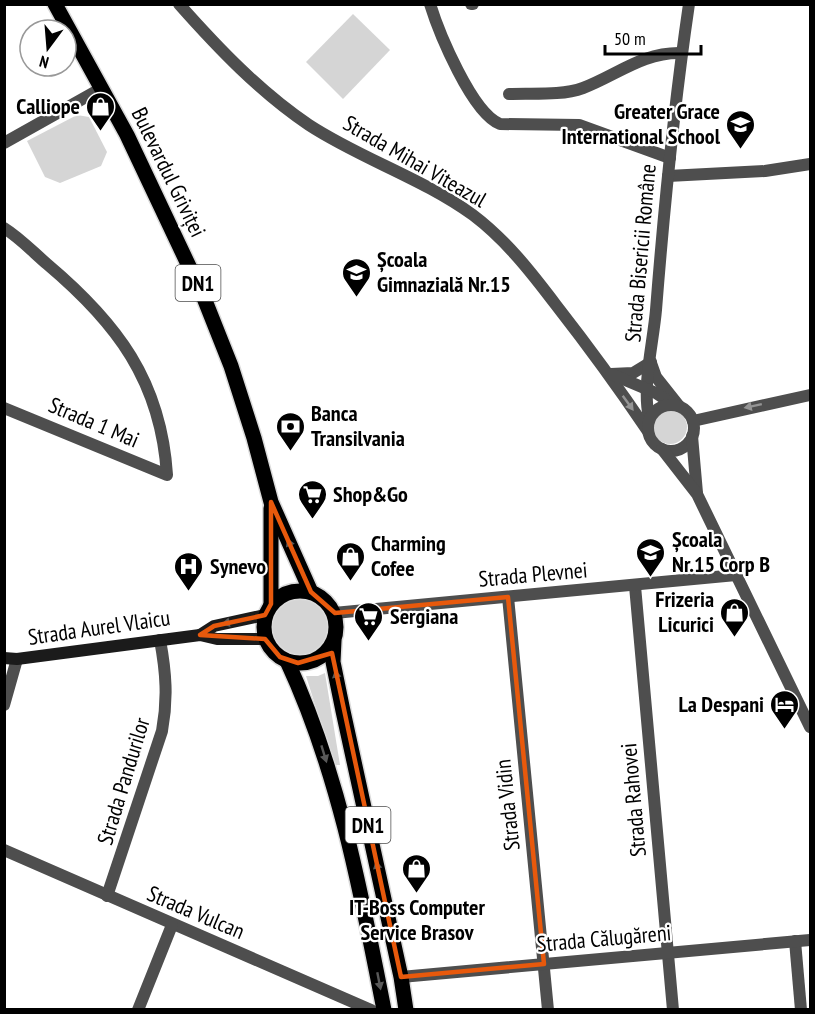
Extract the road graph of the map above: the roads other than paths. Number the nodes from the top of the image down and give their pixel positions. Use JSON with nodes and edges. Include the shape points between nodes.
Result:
{"nodes":[{"id":1,"x":55,"y":4,"type":"edge"},
{"id":2,"x":179,"y":4,"type":"edge"},
{"id":3,"x":430,"y":4,"type":"edge"},
{"id":4,"x":689,"y":4,"type":"edge"},
{"id":5,"x":681,"y":53,"type":"junction"},
{"id":6,"x":102,"y":88,"type":"junction"},
{"id":7,"x":509,"y":94,"type":"dead end"},
{"id":8,"x":4,"y":143,"type":"edge"},
{"id":9,"x":670,"y":158,"type":"junction"},
{"id":10,"x":810,"y":164,"type":"edge"},
{"id":11,"x":668,"y":176,"type":"junction"},
{"id":12,"x":4,"y":228,"type":"edge"},
{"id":13,"x":651,"y":362,"type":"junction"},
{"id":14,"x":610,"y":374,"type":"junction"},
{"id":15,"x":646,"y":389,"type":"junction"},
{"id":16,"x":810,"y":394,"type":"edge"},
{"id":17,"x":677,"y":406,"type":"junction"},
{"id":18,"x":4,"y":408,"type":"edge"},
{"id":19,"x":693,"y":421,"type":"junction"},
{"id":20,"x":649,"y":424,"type":"junction"},
{"id":21,"x":693,"y":434,"type":"junction"},
{"id":22,"x":662,"y":449,"type":"junction"},
{"id":23,"x":697,"y":494,"type":"junction"},
{"id":24,"x":271,"y":502,"type":"junction"},
{"id":25,"x":736,"y":575,"type":"junction"},
{"id":26,"x":635,"y":586,"type":"junction"},
{"id":27,"x":311,"y":592,"type":"junction"},
{"id":28,"x":508,"y":597,"type":"junction"},
{"id":29,"x":268,"y":610,"type":"junction"},
{"id":30,"x":334,"y":614,"type":"junction"},
{"id":31,"x":200,"y":635,"type":"junction"},
{"id":32,"x":265,"y":639,"type":"junction"},
{"id":33,"x":160,"y":640,"type":"junction"},
{"id":34,"x":334,"y":640,"type":"junction"},
{"id":35,"x":11,"y":659,"type":"edge"},
{"id":36,"x":287,"y":661,"type":"junction"},
{"id":37,"x":4,"y":705,"type":"edge"},
{"id":38,"x":810,"y":727,"type":"edge"},
{"id":39,"x":4,"y":850,"type":"edge"},
{"id":40,"x":107,"y":896,"type":"junction"},
{"id":41,"x":172,"y":925,"type":"junction"},
{"id":42,"x":810,"y":940,"type":"edge"},
{"id":43,"x":795,"y":941,"type":"junction"},
{"id":44,"x":668,"y":953,"type":"junction"},
{"id":45,"x":544,"y":964,"type":"junction"},
{"id":46,"x":401,"y":977,"type":"junction"},
{"id":47,"x":138,"y":1010,"type":"edge"},
{"id":48,"x":371,"y":1010,"type":"edge"},
{"id":49,"x":384,"y":1010,"type":"edge"},
{"id":50,"x":406,"y":1010,"type":"edge"},
{"id":51,"x":548,"y":1010,"type":"edge"},
{"id":52,"x":673,"y":1010,"type":"edge"},
{"id":53,"x":801,"y":1010,"type":"edge"}],
"edges":[{"from":1,"to":6,"type":"main road","name":"Bulevardul Griviței","number":"DN1"},
{"from":2,"to":14,"type":"street","name":"Strada Mihai Viteazul","via":[[237,65],[288,110],[447,198],[498,236]]},
{"from":3,"to":9,"type":"street","via":[[464,79],[492,121],[579,125]]},
{"from":4,"to":5,"type":"street","name":"Strada Bisericii Române"},
{"from":5,"to":7,"type":"street","via":[[663,53],[632,63],[582,88]]},
{"from":5,"to":9,"type":"street","name":"Strada Bisericii Române"},
{"from":6,"to":8,"type":"street"},
{"from":6,"to":24,"type":"main road","name":"Bulevardul Griviței","number":"DN1","via":[[204,298],[231,366]]},
{"from":9,"to":11,"type":"street","name":"Strada Bisericii Române"},
{"from":10,"to":11,"type":"street","via":[[765,171]]},
{"from":11,"to":13,"type":"street","name":"Strada Bisericii Române"},
{"from":12,"to":18,"type":"street","name":"Strada 1 Mai","via":[[80,292],[128,350],[158,415],[167,476]]},
{"from":13,"to":14,"type":"street","name":"Strada Bisericii Române","via":[[633,373]]},
{"from":13,"to":15,"type":"street","name":"Strada Bisericii Române"},
{"from":13,"to":17,"type":"street","name":"Strada Bisericii Române","via":[[656,377]]},
{"from":14,"to":15,"type":"street","name":"Strada Mihai Viteazul"},
{"from":14,"to":20,"type":"street","name":"Strada Mihai Viteazul","one_way":true},
{"from":15,"to":17,"type":"street","name":"Strada Mihai Viteazul"},
{"from":15,"to":20,"type":"street","name":"Strada Bisericii Române"},
{"from":16,"to":19,"type":"street","one_way":true},
{"from":17,"to":19,"type":"street","via":[[688,412]]},
{"from":17,"to":20,"type":"street","via":[[660,407]]},
{"from":19,"to":21,"type":"street"},
{"from":20,"to":22,"type":"street","via":[[652,442]]},
{"from":21,"to":22,"type":"street","via":[[681,448]]},
{"from":21,"to":23,"type":"street"},
{"from":22,"to":23,"type":"street"},
{"from":23,"to":25,"type":"street"},
{"from":27,"to":24,"type":"main road","name":"Bulevardul Griviței","number":"DN1","one_way":true},
{"from":24,"to":29,"type":"main road","name":"Bulevardul Griviței","number":"DN1"},
{"from":25,"to":26,"type":"street","name":"Strada Plevnei"},
{"from":25,"to":38,"type":"street"},
{"from":26,"to":28,"type":"street","name":"Strada Plevnei"},
{"from":26,"to":44,"type":"street","name":"Strada Rahovei"},
{"from":27,"to":29,"type":"main road","via":[[289,592]]},
{"from":27,"to":30,"type":"main road","number":"DN1","via":[[326,601]]},
{"from":28,"to":30,"type":"street","name":"Strada Plevnei"},
{"from":28,"to":45,"type":"street","name":"Strada Vidin"},
{"from":29,"to":31,"type":"main road","name":"Strada Aurel Vlaicu","one_way":true,"via":[[214,626]]},
{"from":29,"to":32,"type":"main road","number":"DN1"},
{"from":30,"to":34,"type":"main road","number":"DN1"},
{"from":31,"to":32,"type":"main road","name":"Strada Aurel Vlaicu"},
{"from":31,"to":33,"type":"main road","name":"Strada Aurel Vlaicu"},
{"from":32,"to":36,"type":"main road","number":"DN1"},
{"from":33,"to":35,"type":"main road","name":"Strada Aurel Vlaicu"},
{"from":33,"to":40,"type":"street","name":"Strada Pandurilor","via":[[167,694],[162,731]]},
{"from":34,"to":36,"type":"main road","via":[[319,658],[309,662]]},
{"from":46,"to":34,"type":"main road","number":"DN1","one_way":true,"via":[[333,662]]},
{"from":35,"to":37,"type":"street"},
{"from":36,"to":49,"type":"main road","number":"DN1","one_way":true,"via":[[313,718],[329,771]]},
{"from":39,"to":40,"type":"street","name":"Strada Vulcan"},
{"from":40,"to":41,"type":"street","name":"Strada Vulcan"},
{"from":41,"to":47,"type":"street"},
{"from":41,"to":48,"type":"street","name":"Strada Vulcan"},
{"from":42,"to":43,"type":"street","name":"Strada Călugăreni"},
{"from":43,"to":44,"type":"street","name":"Strada Călugăreni"},
{"from":43,"to":53,"type":"street"},
{"from":44,"to":45,"type":"street","name":"Strada Călugăreni"},
{"from":44,"to":52,"type":"street","name":"Strada Rahovei"},
{"from":45,"to":46,"type":"street","name":"Strada Călugăreni"},
{"from":45,"to":51,"type":"street","name":"Strada Vidin"},
{"from":46,"to":50,"type":"main road","number":"DN1"}]}
